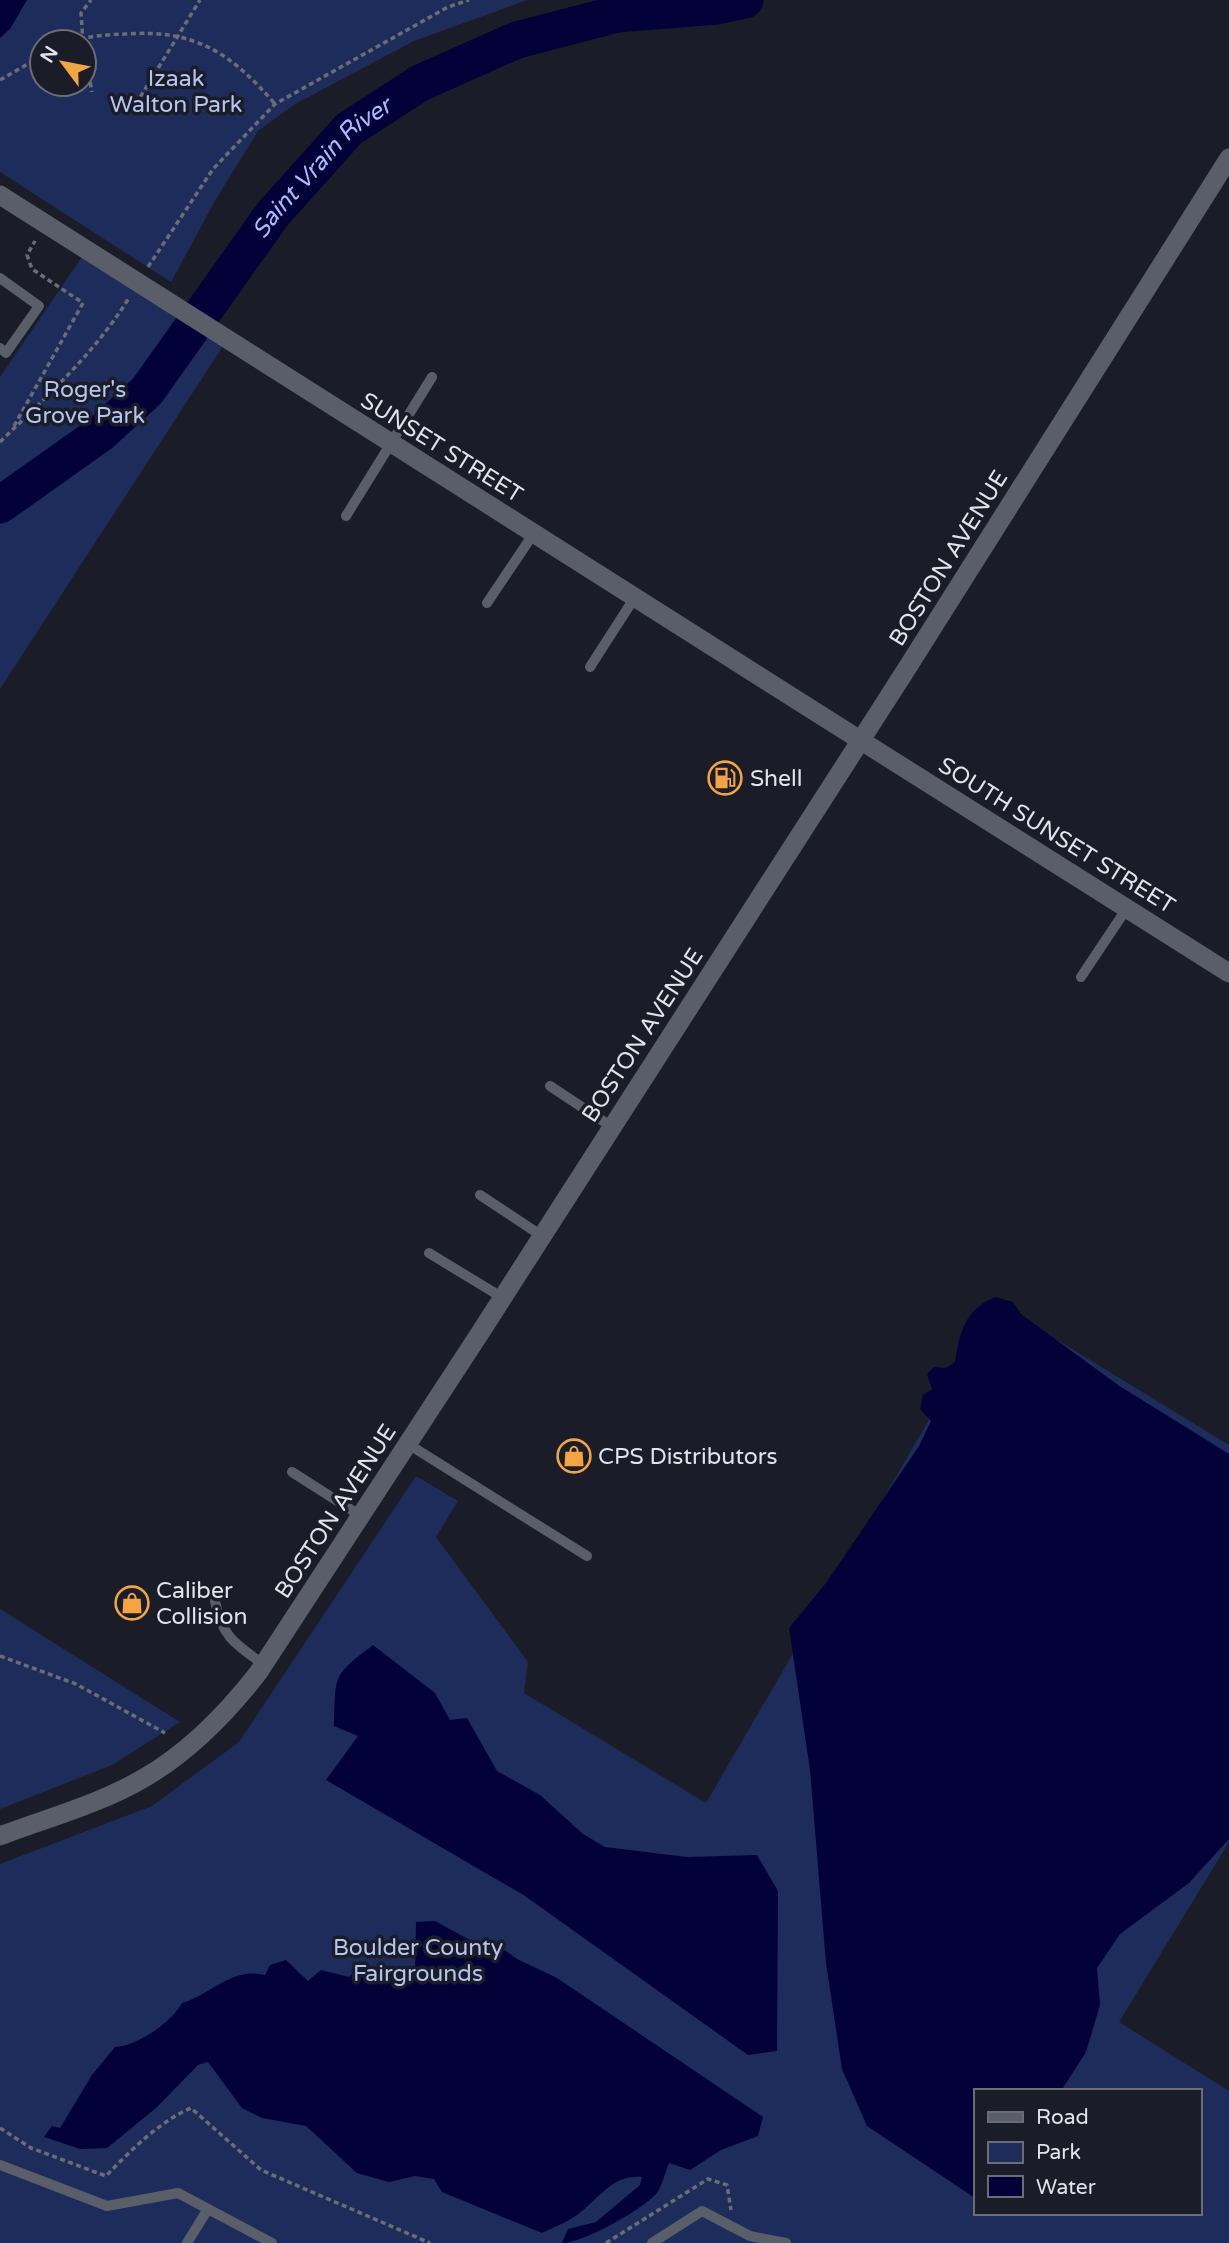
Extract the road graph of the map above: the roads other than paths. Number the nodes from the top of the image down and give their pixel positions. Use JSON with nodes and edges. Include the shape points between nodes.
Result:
{"nodes":[{"id":1,"x":1229,"y":158,"type":"edge"},
{"id":2,"x":2,"y":200,"type":"edge"},
{"id":3,"x":0,"y":278,"type":"edge"},
{"id":4,"x":0,"y":348,"type":"edge"},
{"id":5,"x":432,"y":377,"type":"dead end"},
{"id":6,"x":391,"y":444,"type":"junction"},
{"id":7,"x":346,"y":516,"type":"dead end"},
{"id":8,"x":534,"y":533,"type":"junction"},
{"id":9,"x":635,"y":597,"type":"junction"},
{"id":10,"x":487,"y":603,"type":"dead end"},
{"id":11,"x":590,"y":667,"type":"dead end"},
{"id":12,"x":860,"y":740,"type":"junction"},
{"id":13,"x":1127,"y":908,"type":"junction"},
{"id":14,"x":1229,"y":973,"type":"edge"},
{"id":15,"x":1081,"y":977,"type":"dead end"},
{"id":16,"x":550,"y":1086,"type":"dead end"},
{"id":17,"x":612,"y":1127,"type":"junction"},
{"id":18,"x":480,"y":1195,"type":"dead end"},
{"id":19,"x":542,"y":1236,"type":"junction"},
{"id":20,"x":429,"y":1253,"type":"dead end"},
{"id":21,"x":503,"y":1298,"type":"junction"},
{"id":22,"x":408,"y":1444,"type":"junction"},
{"id":23,"x":292,"y":1472,"type":"dead end"},
{"id":24,"x":361,"y":1516,"type":"junction"},
{"id":25,"x":587,"y":1556,"type":"dead end"},
{"id":26,"x":215,"y":1601,"type":"dead end"},
{"id":27,"x":263,"y":1664,"type":"junction"},
{"id":28,"x":0,"y":1836,"type":"edge"},
{"id":29,"x":0,"y":2165,"type":"edge"},
{"id":30,"x":208,"y":2209,"type":"junction"},
{"id":31,"x":187,"y":2243,"type":"edge"},
{"id":32,"x":272,"y":2243,"type":"edge"},
{"id":33,"x":652,"y":2243,"type":"edge"},
{"id":34,"x":786,"y":2243,"type":"edge"}],
"edges":[{"from":1,"to":12,"type":"street","name":"BOSTON AVENUE"},
{"from":2,"to":6,"type":"street","name":"SUNSET STREET"},
{"from":3,"to":4,"type":"lane","via":[[39,306],[6,352]]},
{"from":5,"to":6,"type":"lane"},
{"from":6,"to":7,"type":"lane"},
{"from":6,"to":8,"type":"street","name":"SUNSET STREET"},
{"from":8,"to":9,"type":"street","name":"SUNSET STREET"},
{"from":8,"to":10,"type":"lane"},
{"from":9,"to":11,"type":"lane"},
{"from":9,"to":12,"type":"street","name":"SUNSET STREET"},
{"from":12,"to":13,"type":"street","name":"SOUTH SUNSET STREET"},
{"from":12,"to":17,"type":"street","name":"BOSTON AVENUE"},
{"from":13,"to":14,"type":"street","name":"SOUTH SUNSET STREET"},
{"from":13,"to":15,"type":"lane"},
{"from":16,"to":17,"type":"lane"},
{"from":17,"to":19,"type":"street","name":"BOSTON AVENUE"},
{"from":18,"to":19,"type":"lane"},
{"from":19,"to":21,"type":"street","name":"BOSTON AVENUE"},
{"from":20,"to":21,"type":"lane"},
{"from":21,"to":22,"type":"street","name":"BOSTON AVENUE"},
{"from":22,"to":24,"type":"street","name":"BOSTON AVENUE"},
{"from":22,"to":25,"type":"lane"},
{"from":23,"to":24,"type":"lane"},
{"from":24,"to":27,"type":"street","name":"BOSTON AVENUE"},
{"from":26,"to":27,"type":"lane","via":[[220,1625]]},
{"from":27,"to":28,"type":"street","name":"BOSTON AVENUE","via":[[226,1713],[144,1778]]},
{"from":29,"to":30,"type":"lane","via":[[107,2206],[178,2193]]},
{"from":30,"to":31,"type":"lane"},
{"from":30,"to":32,"type":"lane"},
{"from":33,"to":34,"type":"lane","via":[[702,2211],[750,2236]]}]}
